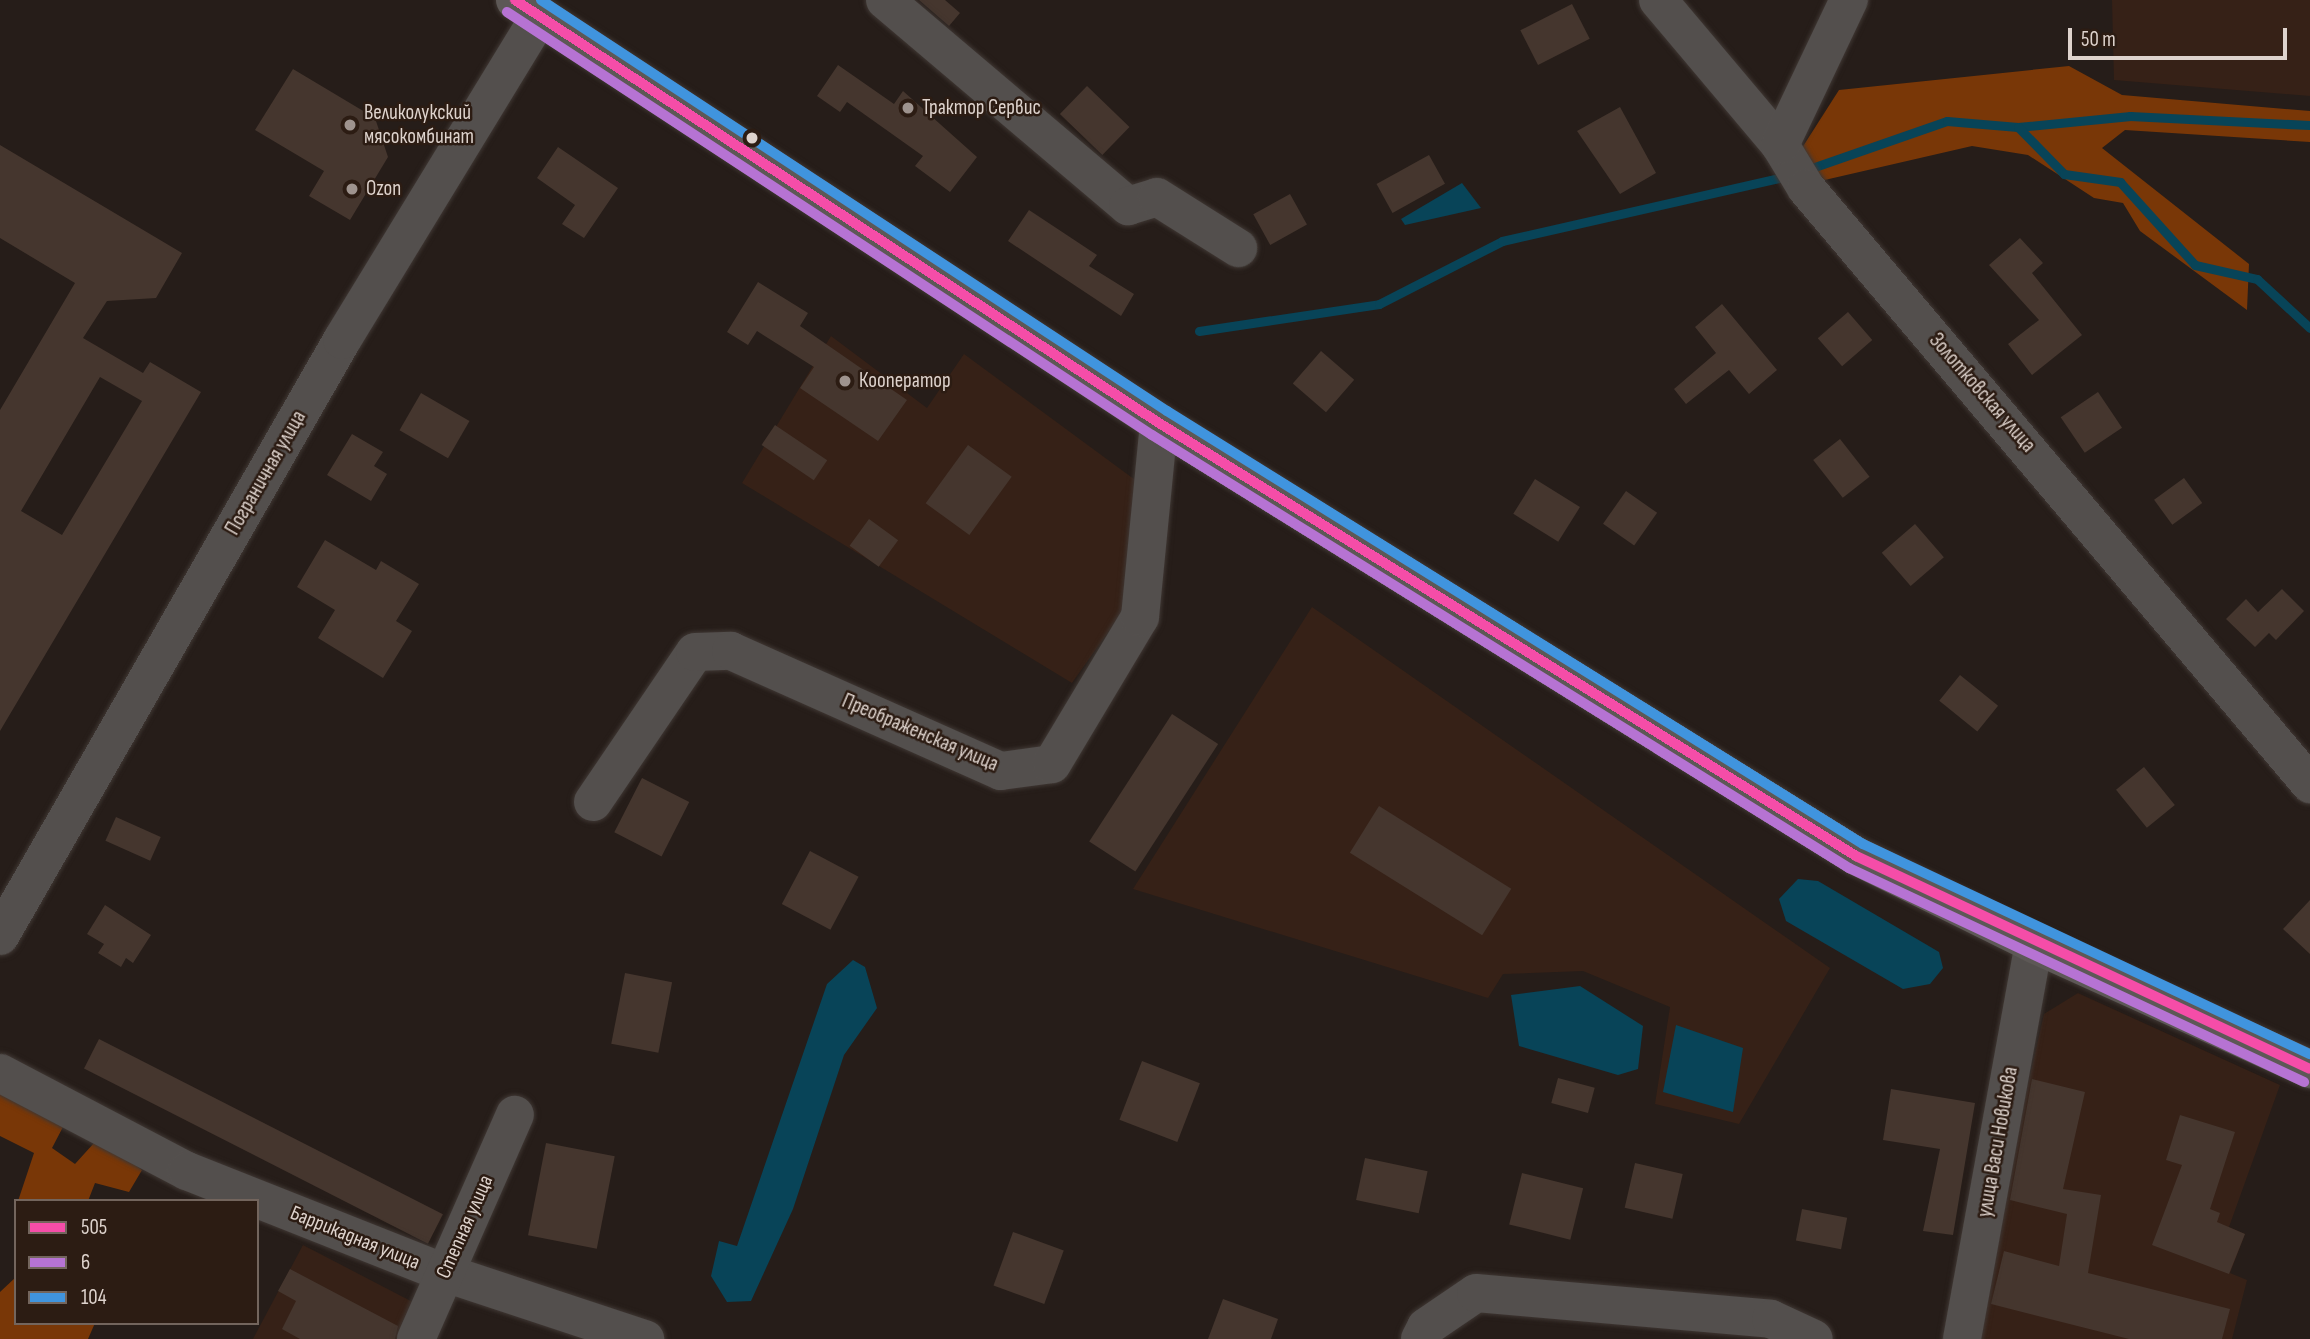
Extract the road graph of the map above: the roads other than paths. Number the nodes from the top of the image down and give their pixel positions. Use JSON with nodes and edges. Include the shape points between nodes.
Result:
{"nodes":[{"id":1,"x":885,"y":0,"type":"edge"},
{"id":2,"x":1658,"y":0,"type":"edge"},
{"id":3,"x":1849,"y":0,"type":"edge"},
{"id":4,"x":528,"y":8,"type":"edge"},
{"id":5,"x":1790,"y":162,"type":"junction"},
{"id":6,"x":1238,"y":248,"type":"dead end"},
{"id":7,"x":1159,"y":423,"type":"junction"},
{"id":8,"x":2310,"y":784,"type":"edge"},
{"id":9,"x":593,"y":802,"type":"dead end"},
{"id":10,"x":0,"y":936,"type":"edge"},
{"id":11,"x":2034,"y":944,"type":"junction"},
{"id":12,"x":2310,"y":1069,"type":"edge"},
{"id":13,"x":0,"y":1073,"type":"edge"},
{"id":14,"x":514,"y":1115,"type":"dead end"},
{"id":15,"x":258,"y":1199,"type":"edge"},
{"id":16,"x":259,"y":1199,"type":"edge"},
{"id":17,"x":445,"y":1273,"type":"junction"},
{"id":18,"x":416,"y":1339,"type":"edge"},
{"id":19,"x":645,"y":1339,"type":"edge"},
{"id":20,"x":1420,"y":1339,"type":"edge"},
{"id":21,"x":1814,"y":1339,"type":"edge"},
{"id":22,"x":1962,"y":1339,"type":"edge"}],
"edges":[{"from":1,"to":6,"type":"street","via":[[1128,206],[1157,197]]},
{"from":2,"to":5,"type":"street","name":"Золотковская улица"},
{"from":3,"to":5,"type":"street"},
{"from":4,"to":7,"type":"main road"},
{"from":4,"to":10,"type":"street","name":"Пограничная улица"},
{"from":5,"to":8,"type":"street","name":"Золотковская улица"},
{"from":7,"to":9,"type":"street","name":"Преображенская улица","via":[[1139,617],[1052,764],[1001,771],[731,651],[695,652]]},
{"from":7,"to":11,"type":"main road","via":[[1856,856]]},
{"from":11,"to":12,"type":"main road"},
{"from":11,"to":22,"type":"street","name":"улица Васи Новикова"},
{"from":13,"to":15,"type":"street","name":"Баррикадная улица","via":[[187,1171]]},
{"from":14,"to":17,"type":"street","name":"Степная улица"},
{"from":16,"to":17,"type":"street","name":"Баррикадная улица"},
{"from":17,"to":18,"type":"street","name":"Степная улица"},
{"from":17,"to":19,"type":"street","name":"Баррикадная улица"},
{"from":20,"to":21,"type":"street","via":[[1426,1327],[1476,1293],[1771,1319]]}]}
